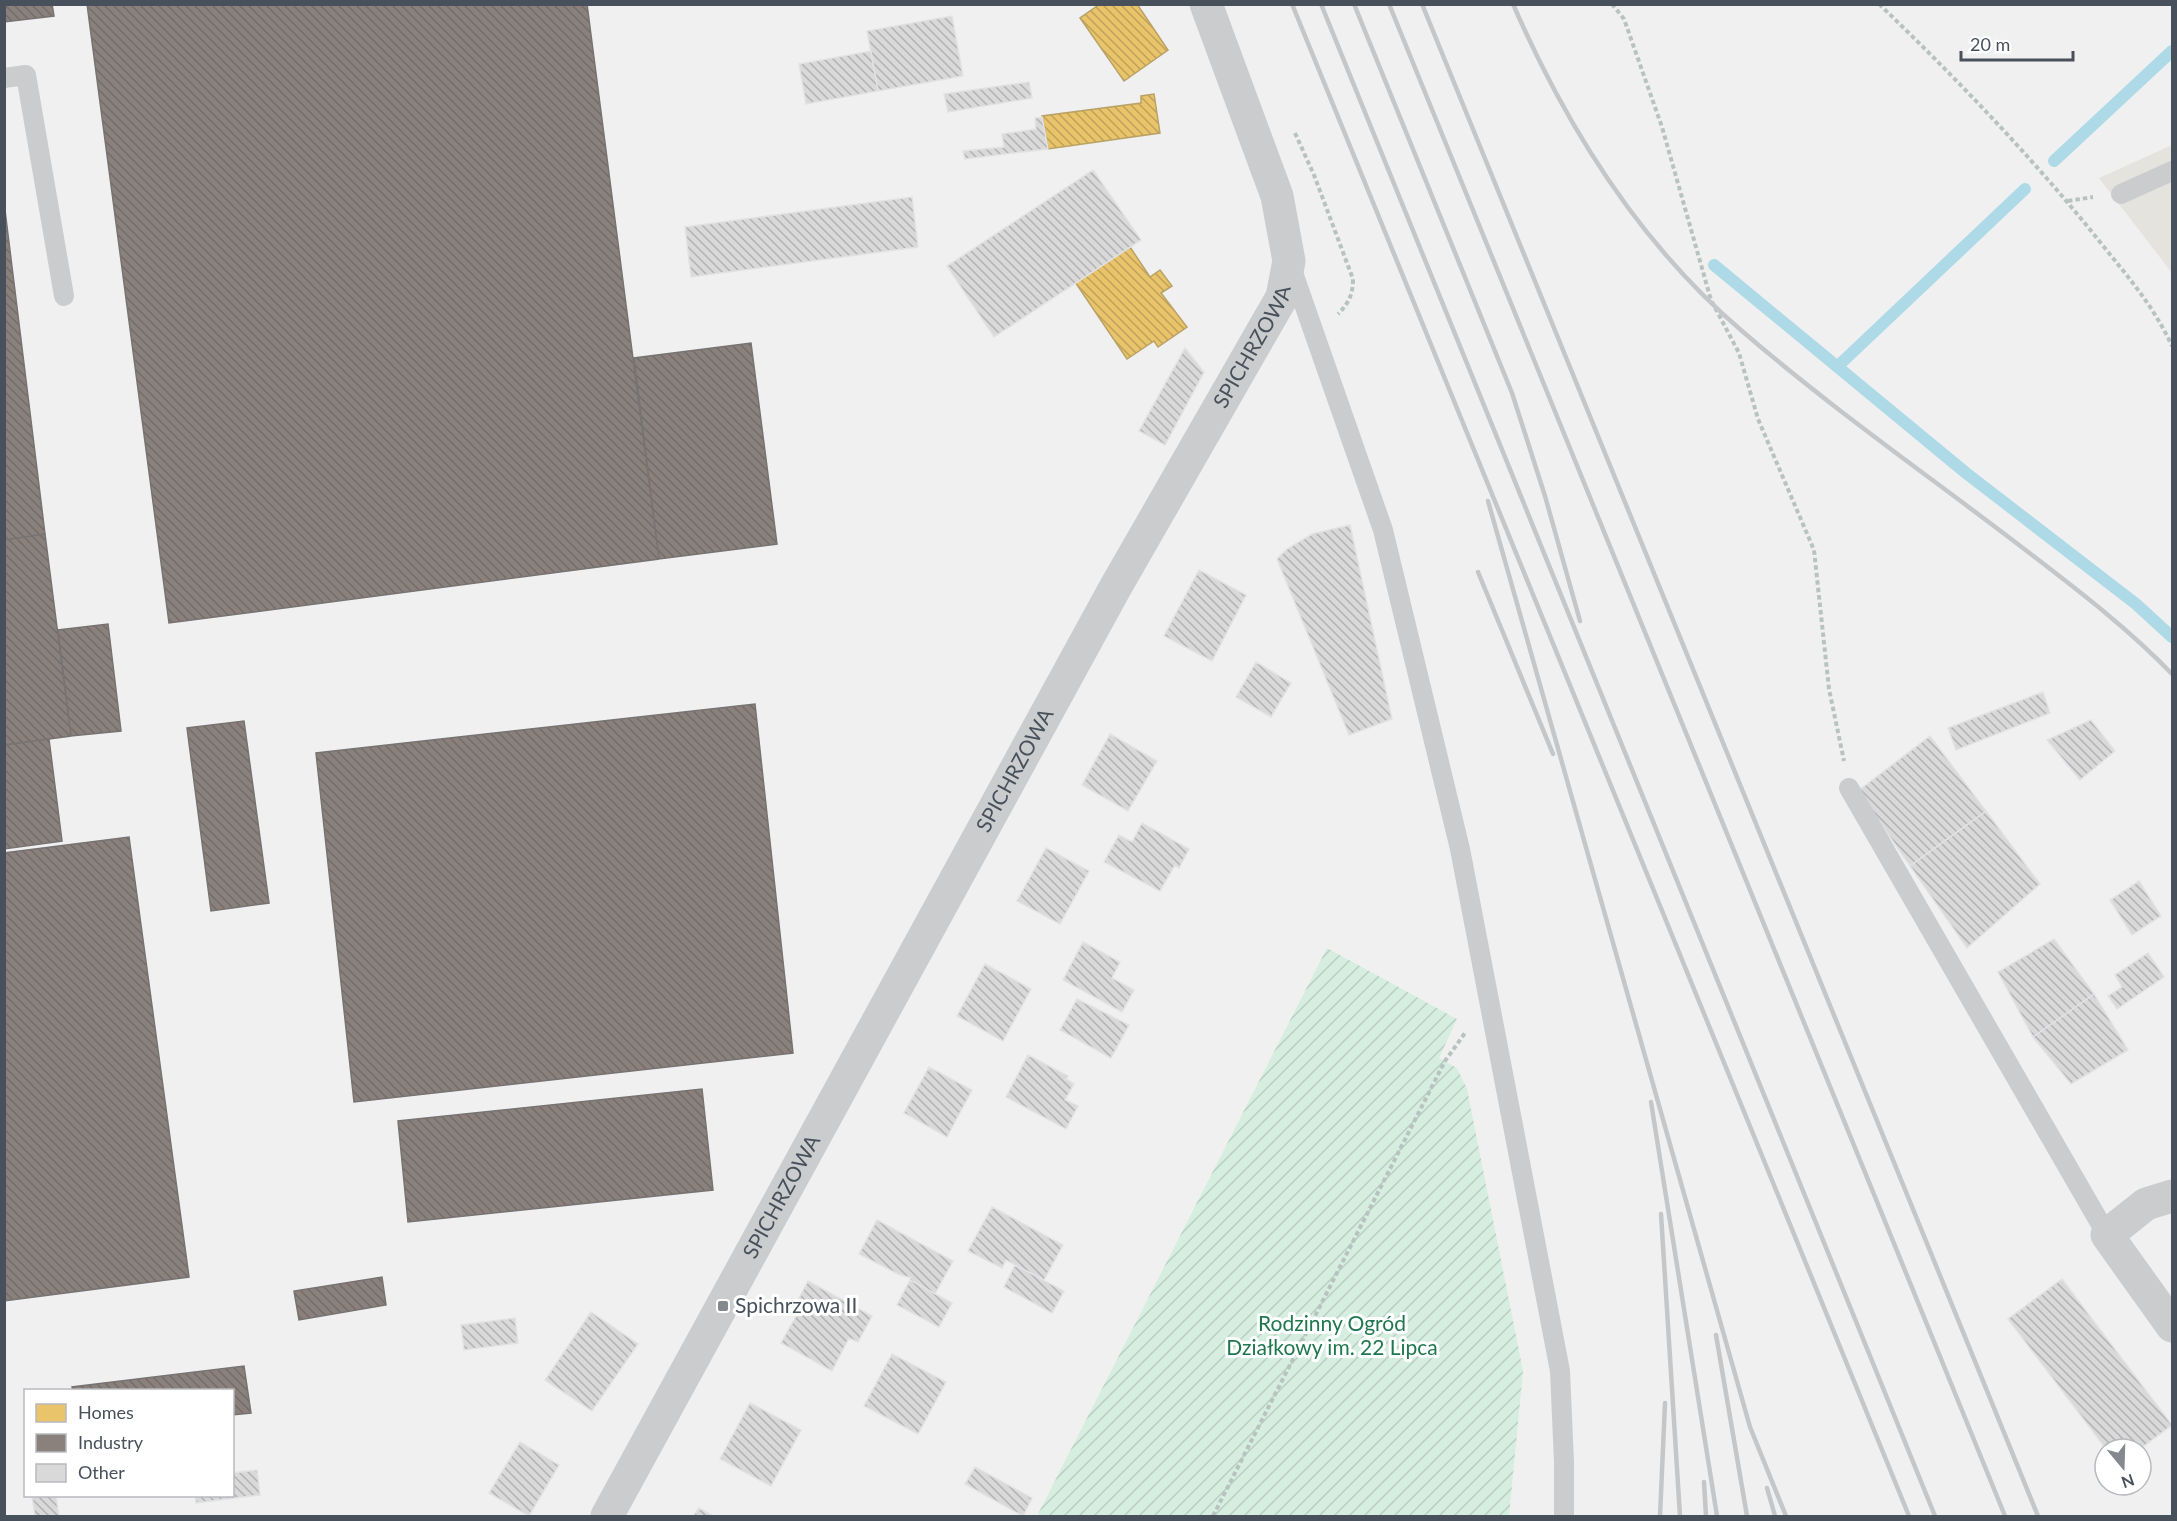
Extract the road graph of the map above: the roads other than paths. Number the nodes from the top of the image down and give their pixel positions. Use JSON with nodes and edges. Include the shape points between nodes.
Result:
{"nodes":[{"id":1,"x":1206,"y":4,"type":"edge"},
{"id":2,"x":4,"y":78,"type":"edge"},
{"id":3,"x":2172,"y":171,"type":"edge"},
{"id":4,"x":2121,"y":194,"type":"dead end"},
{"id":5,"x":1289,"y":261,"type":"junction"},
{"id":6,"x":64,"y":296,"type":"dead end"},
{"id":7,"x":1849,"y":788,"type":"road end"},
{"id":8,"x":2172,"y":1196,"type":"edge"},
{"id":9,"x":2115,"y":1229,"type":"junction"},
{"id":10,"x":2172,"y":1326,"type":"edge"},
{"id":11,"x":607,"y":1516,"type":"edge"},
{"id":12,"x":1564,"y":1516,"type":"edge"}],
"edges":[{"from":1,"to":5,"type":"street","name":"SPICHRZOWA","via":[[1277,196]]},
{"from":2,"to":6,"type":"lane","via":[[26,75]]},
{"from":3,"to":4,"type":"lane"},
{"from":5,"to":11,"type":"street","name":"SPICHRZOWA","via":[[1282,297],[1115,588]]},
{"from":5,"to":12,"type":"lane","via":[[1383,530],[1460,849],[1560,1371]]},
{"from":7,"to":9,"type":"lane"},
{"from":8,"to":9,"type":"street","via":[[2146,1204]]},
{"from":9,"to":10,"type":"street"}]}
